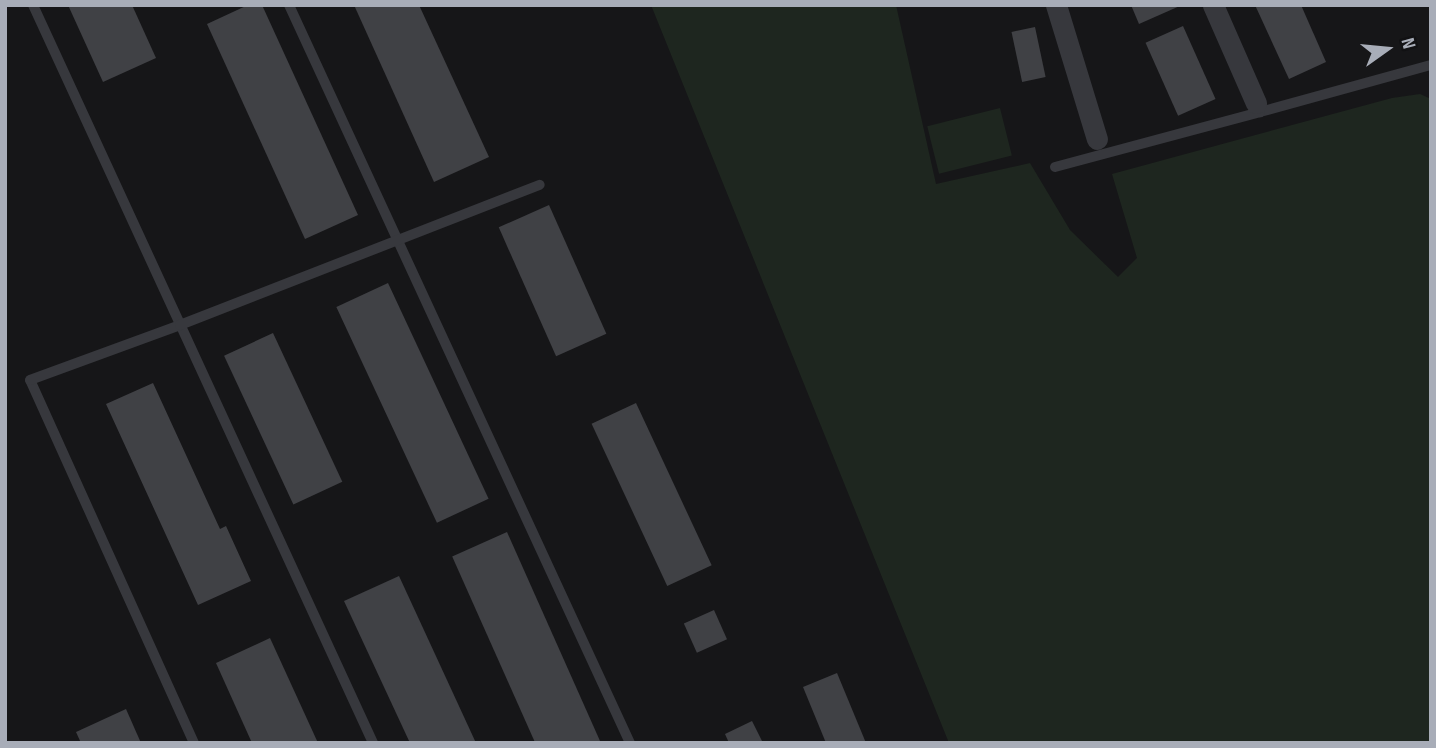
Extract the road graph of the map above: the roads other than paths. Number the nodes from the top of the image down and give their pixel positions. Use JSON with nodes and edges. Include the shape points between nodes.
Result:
{"nodes":[{"id":1,"x":33,"y":5,"type":"edge"},
{"id":2,"x":289,"y":5,"type":"edge"},
{"id":3,"x":1056,"y":5,"type":"edge"},
{"id":4,"x":1213,"y":5,"type":"edge"},
{"id":5,"x":1431,"y":65,"type":"edge"},
{"id":6,"x":1258,"y":108,"type":"junction"},
{"id":7,"x":1097,"y":139,"type":"dead end"},
{"id":8,"x":1055,"y":167,"type":"dead end"},
{"id":9,"x":540,"y":185,"type":"dead end"},
{"id":10,"x":397,"y":238,"type":"junction"},
{"id":11,"x":180,"y":325,"type":"junction"},
{"id":12,"x":194,"y":743,"type":"edge"},
{"id":13,"x":373,"y":743,"type":"edge"},
{"id":14,"x":630,"y":743,"type":"edge"}],
"edges":[{"from":1,"to":11,"type":"lane"},
{"from":2,"to":10,"type":"lane"},
{"from":3,"to":7,"type":"street"},
{"from":4,"to":6,"type":"street"},
{"from":5,"to":6,"type":"lane"},
{"from":6,"to":8,"type":"lane"},
{"from":9,"to":10,"type":"lane"},
{"from":10,"to":11,"type":"lane"},
{"from":10,"to":14,"type":"lane"},
{"from":11,"to":12,"type":"lane","via":[[30,380]]},
{"from":11,"to":13,"type":"lane"}]}
